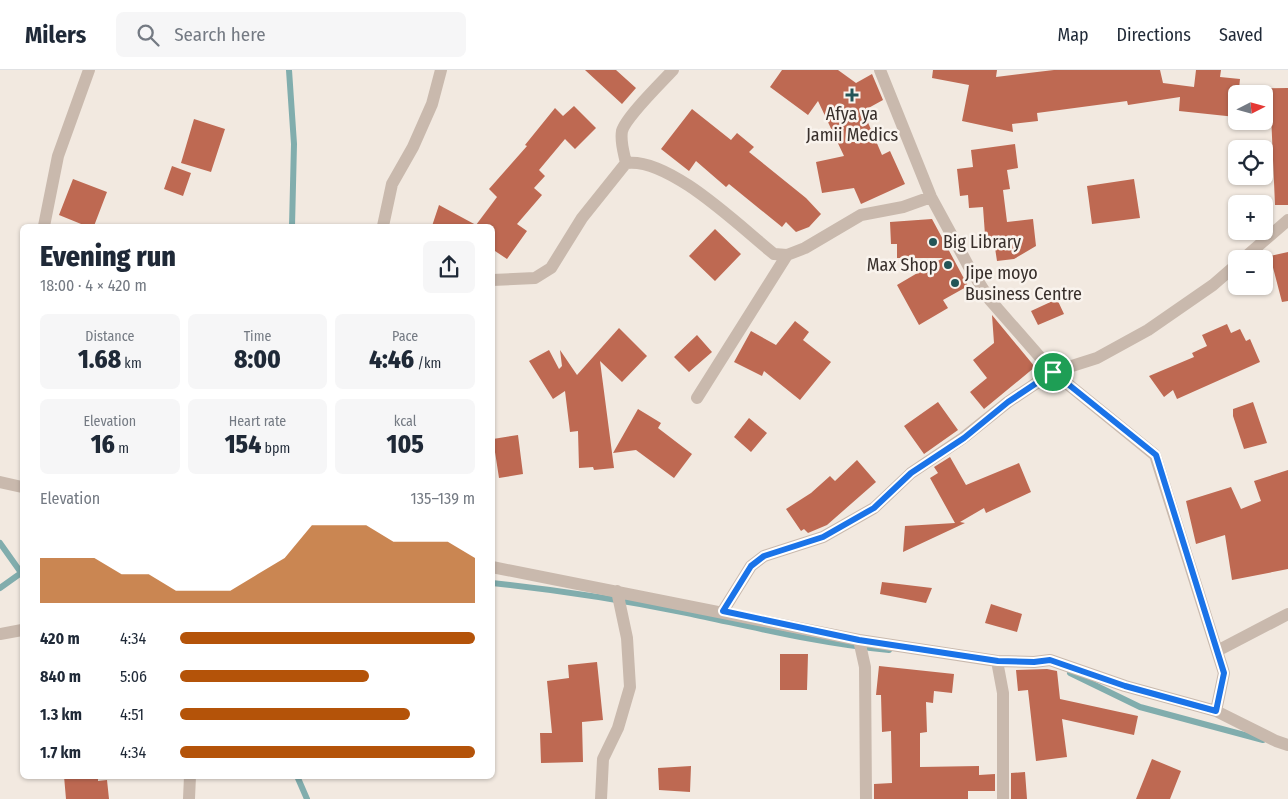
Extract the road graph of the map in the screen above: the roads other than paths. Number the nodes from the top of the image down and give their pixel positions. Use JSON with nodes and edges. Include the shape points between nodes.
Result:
{"nodes":[{"id":1,"x":89,"y":70,"type":"edge"},
{"id":2,"x":441,"y":70,"type":"edge"},
{"id":3,"x":673,"y":70,"type":"edge"},
{"id":4,"x":880,"y":70,"type":"edge"},
{"id":5,"x":626,"y":163,"type":"junction"},
{"id":6,"x":931,"y":197,"type":"junction"},
{"id":7,"x":1288,"y":220,"type":"edge"},
{"id":8,"x":44,"y":224,"type":"edge"},
{"id":9,"x":383,"y":224,"type":"edge"},
{"id":10,"x":1253,"y":250,"type":"edge"},
{"id":11,"x":787,"y":255,"type":"junction"},
{"id":12,"x":1228,"y":272,"type":"edge"},
{"id":13,"x":495,"y":280,"type":"edge"},
{"id":14,"x":1053,"y":372,"type":"junction"},
{"id":15,"x":697,"y":398,"type":"dead end"},
{"id":16,"x":0,"y":482,"type":"edge"},
{"id":17,"x":20,"y":486,"type":"edge"},
{"id":18,"x":495,"y":568,"type":"edge"},
{"id":19,"x":618,"y":591,"type":"junction"},
{"id":20,"x":723,"y":611,"type":"junction"},
{"id":21,"x":1288,"y":614,"type":"edge"},
{"id":22,"x":20,"y":630,"type":"edge"},
{"id":23,"x":0,"y":634,"type":"edge"},
{"id":24,"x":859,"y":640,"type":"junction"},
{"id":25,"x":1217,"y":651,"type":"junction"},
{"id":26,"x":998,"y":661,"type":"junction"},
{"id":27,"x":1216,"y":711,"type":"junction"},
{"id":28,"x":1288,"y":745,"type":"edge"},
{"id":29,"x":190,"y":779,"type":"edge"},
{"id":30,"x":189,"y":799,"type":"edge"},
{"id":31,"x":601,"y":799,"type":"edge"},
{"id":32,"x":866,"y":799,"type":"edge"},
{"id":33,"x":1003,"y":799,"type":"edge"}],
"edges":[{"from":1,"to":8,"type":"street","via":[[58,156]]},
{"from":2,"to":9,"type":"street","via":[[432,104],[392,184]]},
{"from":3,"to":5,"type":"street","via":[[622,130]]},
{"from":4,"to":6,"type":"street"},
{"from":5,"to":11,"type":"street","via":[[646,162],[687,184],[774,254]]},
{"from":5,"to":13,"type":"street","via":[[582,218],[551,268],[535,278]]},
{"from":6,"to":11,"type":"street","via":[[903,207],[861,215]]},
{"from":6,"to":14,"type":"street","via":[[990,300]]},
{"from":7,"to":10,"type":"street"},
{"from":11,"to":15,"type":"street"},
{"from":12,"to":14,"type":"street","via":[[1148,330],[1097,358]]},
{"from":14,"to":20,"type":"street","via":[[911,473],[874,508],[823,537],[764,556],[751,566]]},
{"from":14,"to":25,"type":"street","via":[[1156,455]]},
{"from":16,"to":17,"type":"street"},
{"from":18,"to":19,"type":"street"},
{"from":19,"to":20,"type":"street"},
{"from":19,"to":31,"type":"street","via":[[627,638],[630,687],[618,728],[603,759]]},
{"from":20,"to":24,"type":"street"},
{"from":21,"to":25,"type":"street"},
{"from":22,"to":23,"type":"street"},
{"from":24,"to":26,"type":"street"},
{"from":24,"to":32,"type":"street","via":[[866,667]]},
{"from":25,"to":27,"type":"street","via":[[1224,673]]},
{"from":26,"to":27,"type":"street","via":[[1050,660],[1125,686]]},
{"from":26,"to":33,"type":"street","via":[[1002,693]]},
{"from":27,"to":28,"type":"street"},
{"from":29,"to":30,"type":"street"}]}
